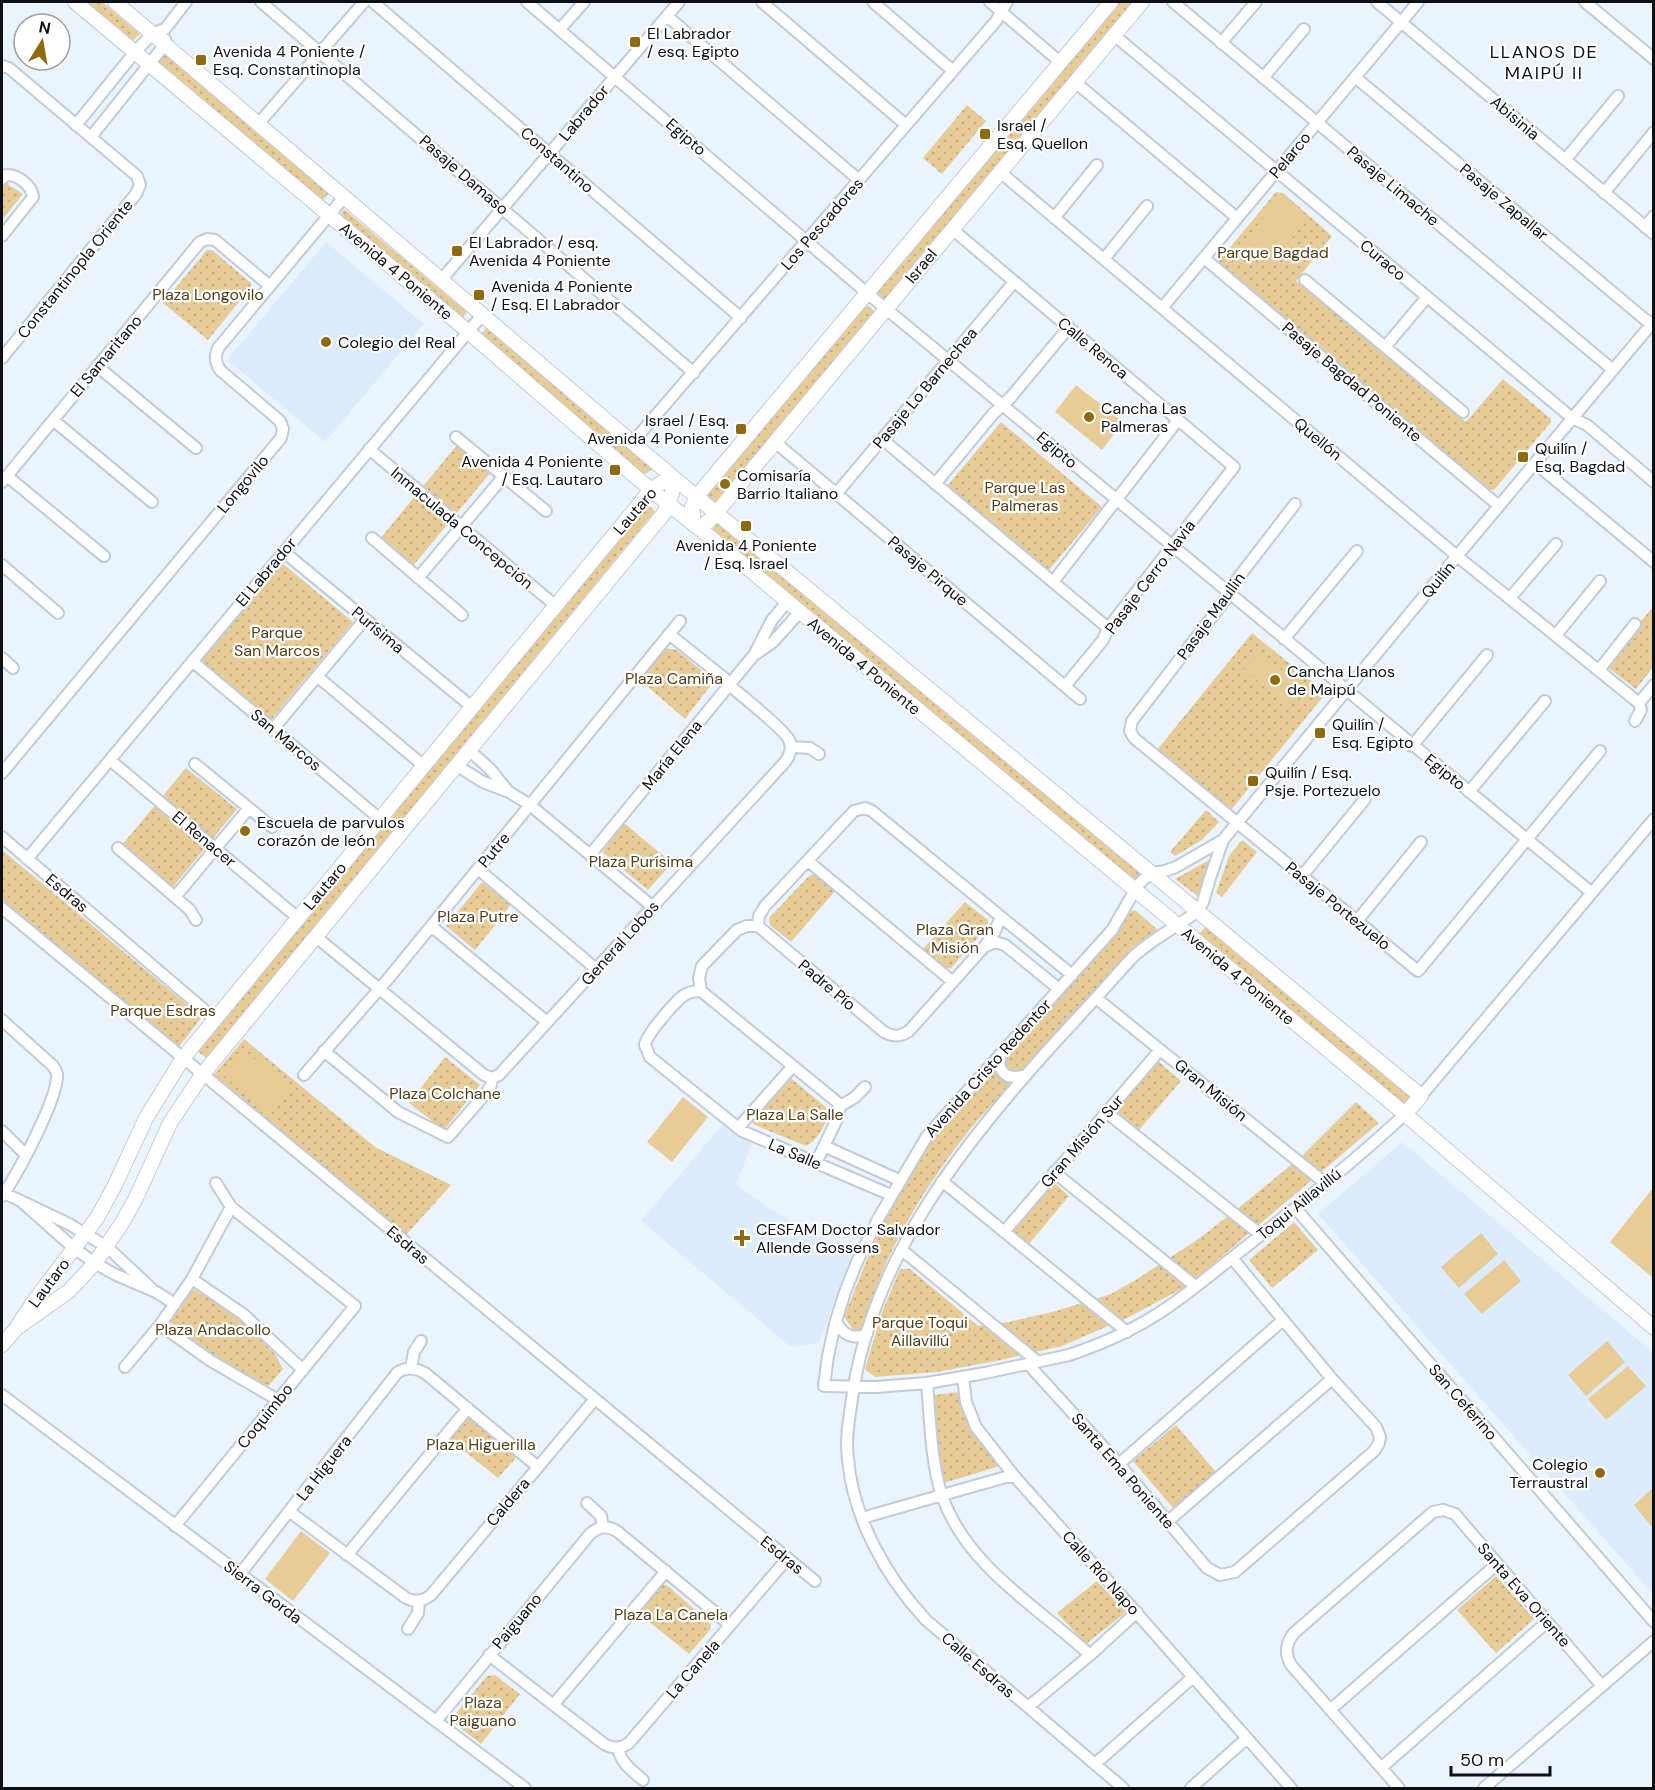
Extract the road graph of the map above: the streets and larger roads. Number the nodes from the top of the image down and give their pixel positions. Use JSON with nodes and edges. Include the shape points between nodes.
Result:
{"nodes":[{"id":1,"x":75,"y":2,"type":"edge"},
{"id":2,"x":115,"y":2,"type":"edge"},
{"id":3,"x":186,"y":2,"type":"edge"},
{"id":4,"x":261,"y":2,"type":"edge"},
{"id":5,"x":364,"y":2,"type":"edge"},
{"id":6,"x":373,"y":2,"type":"edge"},
{"id":7,"x":527,"y":2,"type":"edge"},
{"id":8,"x":584,"y":2,"type":"edge"},
{"id":9,"x":679,"y":2,"type":"edge"},
{"id":10,"x":762,"y":2,"type":"edge"},
{"id":11,"x":873,"y":2,"type":"edge"},
{"id":12,"x":990,"y":2,"type":"edge"},
{"id":13,"x":1111,"y":2,"type":"edge"},
{"id":14,"x":1142,"y":2,"type":"edge"},
{"id":15,"x":1173,"y":2,"type":"edge"},
{"id":16,"x":1256,"y":2,"type":"edge"},
{"id":17,"x":1377,"y":2,"type":"edge"},
{"id":18,"x":1418,"y":2,"type":"edge"},
{"id":19,"x":1585,"y":2,"type":"edge"},
{"id":20,"x":1004,"y":7,"type":"edge"},
{"id":21,"x":667,"y":16,"type":"junction"},
{"id":22,"x":1401,"y":22,"type":"junction"},
{"id":23,"x":560,"y":29,"type":"junction"},
{"id":24,"x":1304,"y":29,"type":"dead end"},
{"id":25,"x":161,"y":35,"type":"junction"},
{"id":26,"x":1114,"y":35,"type":"junction"},
{"id":27,"x":1221,"y":43,"type":"junction"},
{"id":28,"x":135,"y":52,"type":"junction"},
{"id":29,"x":320,"y":52,"type":"junction"},
{"id":30,"x":1653,"y":58,"type":"edge"},
{"id":31,"x":1060,"y":62,"type":"junction"},
{"id":32,"x":150,"y":64,"type":"junction"},
{"id":33,"x":2,"y":66,"type":"edge"},
{"id":34,"x":953,"y":71,"type":"junction"},
{"id":35,"x":615,"y":76,"type":"junction"},
{"id":36,"x":1355,"y":77,"type":"junction"},
{"id":37,"x":1263,"y":78,"type":"junction"},
{"id":38,"x":1075,"y":82,"type":"junction"},
{"id":39,"x":1618,"y":96,"type":"dead end"},
{"id":40,"x":259,"y":123,"type":"junction"},
{"id":41,"x":1317,"y":123,"type":"junction"},
{"id":42,"x":906,"y":125,"type":"junction"},
{"id":43,"x":83,"y":131,"type":"junction"},
{"id":44,"x":1653,"y":132,"type":"edge"},
{"id":45,"x":549,"y":153,"type":"junction"},
{"id":46,"x":1565,"y":160,"type":"junction"},
{"id":47,"x":1097,"y":165,"type":"dead end"},
{"id":48,"x":1276,"y":171,"type":"junction"},
{"id":49,"x":1000,"y":172,"type":"junction"},
{"id":50,"x":2,"y":179,"type":"edge"},
{"id":51,"x":859,"y":180,"type":"junction"},
{"id":52,"x":1604,"y":193,"type":"junction"},
{"id":53,"x":345,"y":196,"type":"junction"},
{"id":54,"x":1147,"y":206,"type":"dead end"},
{"id":55,"x":502,"y":208,"type":"junction"},
{"id":56,"x":329,"y":215,"type":"junction"},
{"id":57,"x":1653,"y":216,"type":"edge"},
{"id":58,"x":1054,"y":218,"type":"junction"},
{"id":59,"x":1237,"y":218,"type":"junction"},
{"id":60,"x":952,"y":229,"type":"junction"},
{"id":61,"x":1649,"y":230,"type":"edge"},
{"id":62,"x":2,"y":236,"type":"edge"},
{"id":63,"x":807,"y":241,"type":"junction"},
{"id":64,"x":1204,"y":258,"type":"junction"},
{"id":65,"x":1104,"y":259,"type":"junction"},
{"id":66,"x":442,"y":279,"type":"junction"},
{"id":67,"x":1305,"y":280,"type":"dead end"},
{"id":68,"x":1014,"y":282,"type":"junction"},
{"id":69,"x":270,"y":286,"type":"junction"},
{"id":70,"x":867,"y":293,"type":"junction"},
{"id":71,"x":1427,"y":297,"type":"junction"},
{"id":72,"x":886,"y":308,"type":"junction"},
{"id":73,"x":1162,"y":308,"type":"junction"},
{"id":74,"x":483,"y":314,"type":"junction"},
{"id":75,"x":741,"y":318,"type":"junction"},
{"id":76,"x":1652,"y":325,"type":"edge"},
{"id":77,"x":1069,"y":327,"type":"junction"},
{"id":78,"x":468,"y":332,"type":"junction"},
{"id":79,"x":1385,"y":347,"type":"junction"},
{"id":80,"x":2,"y":358,"type":"edge"},
{"id":81,"x":948,"y":360,"type":"junction"},
{"id":82,"x":97,"y":366,"type":"junction"},
{"id":83,"x":1613,"y":370,"type":"junction"},
{"id":84,"x":694,"y":373,"type":"junction"},
{"id":85,"x":1002,"y":405,"type":"junction"},
{"id":86,"x":1463,"y":412,"type":"dead end"},
{"id":87,"x":1572,"y":418,"type":"junction"},
{"id":88,"x":53,"y":420,"type":"junction"},
{"id":89,"x":1178,"y":420,"type":"junction"},
{"id":90,"x":456,"y":437,"type":"dead end"},
{"id":91,"x":882,"y":439,"type":"junction"},
{"id":92,"x":775,"y":442,"type":"junction"},
{"id":93,"x":632,"y":443,"type":"junction"},
{"id":94,"x":196,"y":448,"type":"dead end"},
{"id":95,"x":369,"y":449,"type":"junction"},
{"id":96,"x":1535,"y":463,"type":"junction"},
{"id":97,"x":1234,"y":467,"type":"joint"},
{"id":98,"x":504,"y":476,"type":"junction"},
{"id":99,"x":674,"y":478,"type":"junction"},
{"id":100,"x":4,"y":479,"type":"edge"},
{"id":101,"x":1653,"y":482,"type":"edge"},
{"id":102,"x":935,"y":484,"type":"junction"},
{"id":103,"x":651,"y":490,"type":"junction"},
{"id":104,"x":836,"y":494,"type":"junction"},
{"id":105,"x":697,"y":496,"type":"junction"},
{"id":106,"x":1116,"y":500,"type":"junction"},
{"id":107,"x":152,"y":502,"type":"dead end"},
{"id":108,"x":668,"y":504,"type":"junction"},
{"id":109,"x":1295,"y":504,"type":"dead end"},
{"id":110,"x":1499,"y":506,"type":"junction"},
{"id":111,"x":546,"y":511,"type":"dead end"},
{"id":112,"x":716,"y":512,"type":"junction"},
{"id":113,"x":461,"y":526,"type":"junction"},
{"id":114,"x":696,"y":526,"type":"junction"},
{"id":115,"x":372,"y":538,"type":"dead end"},
{"id":116,"x":1556,"y":544,"type":"dead end"},
{"id":117,"x":1172,"y":546,"type":"junction"},
{"id":118,"x":1357,"y":551,"type":"dead end"},
{"id":119,"x":284,"y":552,"type":"junction"},
{"id":120,"x":104,"y":556,"type":"dead end"},
{"id":121,"x":1458,"y":556,"type":"junction"},
{"id":122,"x":1653,"y":562,"type":"edge"},
{"id":123,"x":2,"y":565,"type":"edge"},
{"id":124,"x":418,"y":578,"type":"junction"},
{"id":125,"x":1600,"y":581,"type":"dead end"},
{"id":126,"x":1053,"y":582,"type":"junction"},
{"id":127,"x":1229,"y":593,"type":"junction"},
{"id":128,"x":1510,"y":598,"type":"junction"},
{"id":129,"x":787,"y":602,"type":"junction"},
{"id":130,"x":556,"y":606,"type":"junction"},
{"id":131,"x":58,"y":613,"type":"dead end"},
{"id":132,"x":799,"y":613,"type":"junction"},
{"id":133,"x":462,"y":615,"type":"dead end"},
{"id":134,"x":365,"y":619,"type":"junction"},
{"id":135,"x":681,"y":621,"type":"dead end"},
{"id":136,"x":1635,"y":624,"type":"dead end"},
{"id":137,"x":539,"y":626,"type":"junction"},
{"id":138,"x":1108,"y":628,"type":"junction"},
{"id":139,"x":669,"y":634,"type":"junction"},
{"id":140,"x":1556,"y":635,"type":"junction"},
{"id":141,"x":1284,"y":639,"type":"junction"},
{"id":142,"x":558,"y":642,"type":"junction"},
{"id":143,"x":1487,"y":655,"type":"dead end"},
{"id":144,"x":753,"y":656,"type":"junction"},
{"id":145,"x":2,"y":658,"type":"edge"},
{"id":146,"x":192,"y":661,"type":"junction"},
{"id":147,"x":14,"y":668,"type":"dead end"},
{"id":148,"x":1599,"y":670,"type":"junction"},
{"id":149,"x":318,"y":677,"type":"junction"},
{"id":150,"x":729,"y":685,"type":"junction"},
{"id":151,"x":1653,"y":685,"type":"edge"},
{"id":152,"x":1065,"y":686,"type":"junction"},
{"id":153,"x":1346,"y":691,"type":"junction"},
{"id":154,"x":1080,"y":699,"type":"dead end"},
{"id":155,"x":1545,"y":701,"type":"dead end"},
{"id":156,"x":1639,"y":703,"type":"junction"},
{"id":157,"x":472,"y":707,"type":"junction"},
{"id":158,"x":1635,"y":721,"type":"dead end"},
{"id":159,"x":273,"y":729,"type":"junction"},
{"id":160,"x":1130,"y":730,"type":"joint"},
{"id":161,"x":1412,"y":746,"type":"junction"},
{"id":162,"x":791,"y":747,"type":"junction"},
{"id":163,"x":469,"y":750,"type":"junction"},
{"id":164,"x":1600,"y":751,"type":"dead end"},
{"id":165,"x":819,"y":754,"type":"dead end"},
{"id":166,"x":110,"y":760,"type":"junction"},
{"id":167,"x":195,"y":764,"type":"dead end"},
{"id":168,"x":456,"y":765,"type":"junction"},
{"id":169,"x":424,"y":766,"type":"junction"},
{"id":170,"x":2,"y":773,"type":"edge"},
{"id":171,"x":509,"y":792,"type":"junction"},
{"id":172,"x":1469,"y":792,"type":"junction"},
{"id":173,"x":1365,"y":799,"type":"dead end"},
{"id":174,"x":530,"y":806,"type":"junction"},
{"id":175,"x":249,"y":808,"type":"junction"},
{"id":176,"x":380,"y":819,"type":"junction"},
{"id":177,"x":1653,"y":819,"type":"edge"},
{"id":178,"x":1237,"y":824,"type":"junction"},
{"id":179,"x":272,"y":827,"type":"dead end"},
{"id":180,"x":2,"y":837,"type":"edge"},
{"id":181,"x":1526,"y":839,"type":"junction"},
{"id":182,"x":1224,"y":840,"type":"junction"},
{"id":183,"x":1421,"y":842,"type":"dead end"},
{"id":184,"x":118,"y":848,"type":"dead end"},
{"id":185,"x":215,"y":849,"type":"junction"},
{"id":186,"x":590,"y":855,"type":"junction"},
{"id":187,"x":27,"y":859,"type":"junction"},
{"id":188,"x":808,"y":861,"type":"junction"},
{"id":189,"x":478,"y":869,"type":"junction"},
{"id":190,"x":1152,"y":873,"type":"junction"},
{"id":191,"x":1302,"y":876,"type":"junction"},
{"id":192,"x":1135,"y":890,"type":"junction"},
{"id":193,"x":1592,"y":893,"type":"junction"},
{"id":194,"x":175,"y":897,"type":"junction"},
{"id":195,"x":652,"y":907,"type":"junction"},
{"id":196,"x":2,"y":908,"type":"edge"},
{"id":197,"x":1198,"y":911,"type":"junction"},
{"id":198,"x":1001,"y":917,"type":"junction"},
{"id":199,"x":298,"y":918,"type":"junction"},
{"id":200,"x":196,"y":920,"type":"dead end"},
{"id":201,"x":1357,"y":921,"type":"junction"},
{"id":202,"x":431,"y":926,"type":"junction"},
{"id":203,"x":758,"y":926,"type":"junction"},
{"id":204,"x":1178,"y":926,"type":"junction"},
{"id":205,"x":315,"y":936,"type":"junction"},
{"id":206,"x":984,"y":947,"type":"junction"},
{"id":207,"x":264,"y":959,"type":"junction"},
{"id":208,"x":596,"y":969,"type":"junction"},
{"id":209,"x":282,"y":975,"type":"junction"},
{"id":210,"x":1072,"y":975,"type":"junction"},
{"id":211,"x":953,"y":982,"type":"junction"},
{"id":212,"x":379,"y":989,"type":"junction"},
{"id":213,"x":1059,"y":989,"type":"junction"},
{"id":214,"x":701,"y":991,"type":"junction"},
{"id":215,"x":1096,"y":998,"type":"junction"},
{"id":216,"x":215,"y":1018,"type":"junction"},
{"id":217,"x":2,"y":1020,"type":"edge"},
{"id":218,"x":547,"y":1023,"type":"junction"},
{"id":219,"x":1160,"y":1050,"type":"junction"},
{"id":220,"x":324,"y":1051,"type":"junction"},
{"id":221,"x":1001,"y":1053,"type":"junction"},
{"id":222,"x":183,"y":1058,"type":"junction"},
{"id":223,"x":793,"y":1066,"type":"junction"},
{"id":224,"x":202,"y":1075,"type":"junction"},
{"id":225,"x":304,"y":1075,"type":"dead end"},
{"id":226,"x":1026,"y":1075,"type":"junction"},
{"id":227,"x":492,"y":1078,"type":"junction"},
{"id":228,"x":865,"y":1087,"type":"dead end"},
{"id":229,"x":1421,"y":1096,"type":"junction"},
{"id":230,"x":840,"y":1106,"type":"junction"},
{"id":231,"x":1106,"y":1112,"type":"junction"},
{"id":232,"x":1405,"y":1114,"type":"junction"},
{"id":233,"x":738,"y":1128,"type":"junction"},
{"id":234,"x":2,"y":1131,"type":"edge"},
{"id":235,"x":824,"y":1146,"type":"junction"},
{"id":236,"x":26,"y":1155,"type":"junction"},
{"id":237,"x":816,"y":1163,"type":"junction"},
{"id":238,"x":1054,"y":1172,"type":"junction"},
{"id":239,"x":899,"y":1180,"type":"junction"},
{"id":240,"x":942,"y":1181,"type":"junction"},
{"id":241,"x":1325,"y":1182,"type":"junction"},
{"id":242,"x":216,"y":1183,"type":"dead end"},
{"id":243,"x":3,"y":1195,"type":"edge"},
{"id":244,"x":891,"y":1195,"type":"junction"},
{"id":245,"x":23,"y":1203,"type":"junction"},
{"id":246,"x":231,"y":1207,"type":"junction"},
{"id":247,"x":1296,"y":1209,"type":"junction"},
{"id":248,"x":1004,"y":1232,"type":"junction"},
{"id":249,"x":86,"y":1234,"type":"junction"},
{"id":250,"x":1261,"y":1235,"type":"junction"},
{"id":251,"x":107,"y":1247,"type":"junction"},
{"id":252,"x":75,"y":1249,"type":"junction"},
{"id":253,"x":902,"y":1250,"type":"junction"},
{"id":254,"x":1232,"y":1258,"type":"junction"},
{"id":255,"x":95,"y":1263,"type":"junction"},
{"id":256,"x":192,"y":1279,"type":"junction"},
{"id":257,"x":1195,"y":1286,"type":"junction"},
{"id":258,"x":156,"y":1292,"type":"junction"},
{"id":259,"x":175,"y":1304,"type":"junction"},
{"id":260,"x":1283,"y":1320,"type":"junction"},
{"id":261,"x":837,"y":1321,"type":"junction"},
{"id":262,"x":160,"y":1325,"type":"junction"},
{"id":263,"x":1653,"y":1328,"type":"edge"},
{"id":264,"x":15,"y":1330,"type":"junction"},
{"id":265,"x":1126,"y":1332,"type":"junction"},
{"id":266,"x":867,"y":1334,"type":"junction"},
{"id":267,"x":421,"y":1341,"type":"dead end"},
{"id":268,"x":2,"y":1345,"type":"edge"},
{"id":269,"x":1033,"y":1363,"type":"junction"},
{"id":270,"x":125,"y":1367,"type":"dead end"},
{"id":271,"x":411,"y":1368,"type":"junction"},
{"id":272,"x":303,"y":1370,"type":"junction"},
{"id":273,"x":963,"y":1377,"type":"junction"},
{"id":274,"x":1332,"y":1379,"type":"junction"},
{"id":275,"x":927,"y":1383,"type":"junction"},
{"id":276,"x":824,"y":1386,"type":"joint"},
{"id":277,"x":854,"y":1386,"type":"junction"},
{"id":278,"x":2,"y":1395,"type":"edge"},
{"id":279,"x":278,"y":1400,"type":"junction"},
{"id":280,"x":595,"y":1400,"type":"junction"},
{"id":281,"x":468,"y":1408,"type":"junction"},
{"id":282,"x":1119,"y":1464,"type":"junction"},
{"id":283,"x":538,"y":1467,"type":"junction"},
{"id":284,"x":1015,"y":1477,"type":"junction"},
{"id":285,"x":942,"y":1495,"type":"junction"},
{"id":286,"x":587,"y":1503,"type":"dead end"},
{"id":287,"x":290,"y":1512,"type":"junction"},
{"id":288,"x":862,"y":1518,"type":"junction"},
{"id":289,"x":1167,"y":1522,"type":"junction"},
{"id":290,"x":175,"y":1526,"type":"junction"},
{"id":291,"x":603,"y":1527,"type":"junction"},
{"id":292,"x":346,"y":1555,"type":"junction"},
{"id":293,"x":787,"y":1559,"type":"junction"},
{"id":294,"x":1497,"y":1564,"type":"junction"},
{"id":295,"x":666,"y":1571,"type":"junction"},
{"id":296,"x":240,"y":1574,"type":"junction"},
{"id":297,"x":815,"y":1581,"type":"dead end"},
{"id":298,"x":419,"y":1601,"type":"junction"},
{"id":299,"x":1137,"y":1612,"type":"junction"},
{"id":300,"x":1547,"y":1622,"type":"junction"},
{"id":301,"x":1653,"y":1622,"type":"edge"},
{"id":302,"x":730,"y":1625,"type":"junction"},
{"id":303,"x":408,"y":1629,"type":"dead end"},
{"id":304,"x":1653,"y":1641,"type":"edge"},
{"id":305,"x":489,"y":1655,"type":"junction"},
{"id":306,"x":1090,"y":1655,"type":"junction"},
{"id":307,"x":1193,"y":1677,"type":"junction"},
{"id":308,"x":1602,"y":1686,"type":"junction"},
{"id":309,"x":554,"y":1704,"type":"junction"},
{"id":310,"x":1028,"y":1707,"type":"junction"},
{"id":311,"x":1330,"y":1710,"type":"junction"},
{"id":312,"x":436,"y":1721,"type":"junction"},
{"id":313,"x":1247,"y":1738,"type":"junction"},
{"id":314,"x":618,"y":1748,"type":"junction"},
{"id":315,"x":1095,"y":1764,"type":"junction"},
{"id":316,"x":1381,"y":1768,"type":"junction"},
{"id":317,"x":643,"y":1780,"type":"dead end"},
{"id":318,"x":525,"y":1788,"type":"edge"},
{"id":319,"x":1123,"y":1788,"type":"edge"},
{"id":320,"x":1191,"y":1788,"type":"edge"},
{"id":321,"x":1291,"y":1788,"type":"edge"},
{"id":322,"x":1399,"y":1788,"type":"edge"},
{"id":323,"x":1484,"y":1788,"type":"edge"}],
"edges":[{"from":1,"to":28,"type":"street","name":"Avenida 4 Poniente"},
{"from":2,"to":25,"type":"street","name":"Avenida 4 Poniente"},
{"from":3,"to":25,"type":"street"},
{"from":4,"to":29,"type":"street","name":"Pasaje Damaso"},
{"from":5,"to":29,"type":"street"},
{"from":6,"to":45,"type":"street","name":"Constantino"},
{"from":7,"to":23,"type":"street","name":"Egipto"},
{"from":8,"to":23,"type":"street"},
{"from":9,"to":21,"type":"street","name":"Labrador"},
{"from":10,"to":42,"type":"street"},
{"from":11,"to":34,"type":"street"},
{"from":12,"to":20,"type":"street"},
{"from":13,"to":31,"type":"street","name":"Israel"},
{"from":14,"to":26,"type":"street","name":"Israel"},
{"from":15,"to":27,"type":"street","name":"Pasaje Limache"},
{"from":16,"to":27,"type":"street"},
{"from":17,"to":22,"type":"street","name":"Abisinia"},
{"from":18,"to":22,"type":"street","name":"Pelarco"},
{"from":19,"to":30,"type":"street"},
{"from":20,"to":31,"type":"street"},
{"from":20,"to":34,"type":"street","name":"Los Pescadores"},
{"from":21,"to":35,"type":"street","name":"Labrador"},
{"from":21,"to":51,"type":"street"},
{"from":22,"to":36,"type":"street","name":"Pelarco"},
{"from":22,"to":46,"type":"street","name":"Abisinia"},
{"from":23,"to":35,"type":"street","name":"Egipto"},
{"from":24,"to":37,"type":"street"},
{"from":25,"to":28,"type":"street"},
{"from":25,"to":32,"type":"street"},
{"from":25,"to":40,"type":"street","name":"Avenida 4 Poniente"},
{"from":26,"to":38,"type":"street","name":"Israel"},
{"from":26,"to":48,"type":"street","name":"Curaco"},
{"from":27,"to":37,"type":"street","name":"Pasaje Limache"},
{"from":28,"to":32,"type":"street","name":"Avenida 4 Poniente"},
{"from":28,"to":43,"type":"street"},
{"from":29,"to":40,"type":"street"},
{"from":29,"to":55,"type":"street","name":"Pasaje Damaso"},
{"from":31,"to":70,"type":"street","name":"Israel"},
{"from":32,"to":43,"type":"street"},
{"from":32,"to":56,"type":"street","name":"Avenida 4 Poniente"},
{"from":33,"to":43,"type":"street","name":"Constantinopla Oriente"},
{"from":34,"to":42,"type":"street","name":"Los Pescadores"},
{"from":35,"to":45,"type":"street","name":"Labrador"},
{"from":35,"to":63,"type":"street","name":"Egipto"},
{"from":36,"to":41,"type":"street","name":"Pelarco"},
{"from":36,"to":76,"type":"street","name":"Pasaje Zapallar"},
{"from":37,"to":41,"type":"street","name":"Pasaje Limache"},
{"from":38,"to":49,"type":"street","name":"Israel"},
{"from":38,"to":59,"type":"street"},
{"from":39,"to":46,"type":"street"},
{"from":40,"to":53,"type":"street","name":"Avenida 4 Poniente"},
{"from":41,"to":48,"type":"street","name":"Pelarco"},
{"from":41,"to":83,"type":"street","name":"Pasaje Limache"},
{"from":42,"to":51,"type":"street","name":"Los Pescadores"},
{"from":43,"to":80,"type":"street","name":"Constantinopla Oriente","via":[[137,176],[139,190]]},
{"from":44,"to":52,"type":"street"},
{"from":45,"to":55,"type":"street","name":"Labrador"},
{"from":45,"to":75,"type":"street","name":"Constantino"},
{"from":46,"to":52,"type":"street","name":"Abisinia"},
{"from":47,"to":58,"type":"street"},
{"from":48,"to":59,"type":"street","name":"Pelarco"},
{"from":48,"to":71,"type":"street","name":"Curaco"},
{"from":49,"to":58,"type":"street","name":"Quellón"},
{"from":49,"to":60,"type":"street","name":"Israel"},
{"from":50,"to":62,"type":"street","via":[[6,175],[16,176],[32,190],[33,197]]},
{"from":51,"to":63,"type":"street","name":"Los Pescadores"},
{"from":52,"to":61,"type":"street","name":"Abisinia"},
{"from":53,"to":56,"type":"street","name":"Longovilo"},
{"from":53,"to":66,"type":"street","name":"Avenida 4 Poniente"},
{"from":54,"to":65,"type":"street"},
{"from":55,"to":66,"type":"street","name":"Labrador"},
{"from":55,"to":84,"type":"street","name":"Pasaje Damaso"},
{"from":56,"to":69,"type":"street","name":"Longovilo"},
{"from":56,"to":78,"type":"street","name":"Avenida 4 Poniente"},
{"from":57,"to":61,"type":"street"},
{"from":58,"to":65,"type":"street","name":"Quellón"},
{"from":59,"to":64,"type":"street","name":"Pelarco"},
{"from":60,"to":68,"type":"street","name":"Calle Renca"},
{"from":60,"to":72,"type":"street","name":"Israel"},
{"from":63,"to":70,"type":"street","name":"Egipto"},
{"from":63,"to":75,"type":"street","name":"Los Pescadores"},
{"from":64,"to":73,"type":"street","name":"Pelarco"},
{"from":64,"to":110,"type":"street","name":"Pasaje Bagdad Poniente"},
{"from":65,"to":73,"type":"street","name":"Quellón"},
{"from":66,"to":74,"type":"street","name":"Avenida 4 Poniente"},
{"from":67,"to":79,"type":"street"},
{"from":68,"to":77,"type":"street","name":"Calle Renca"},
{"from":68,"to":81,"type":"street","name":"Pasaje Lo Barnechea"},
{"from":69,"to":82,"type":"street","name":"El Samaritano","via":[[215,240],[204,240]]},
{"from":69,"to":170,"type":"street","name":"Longovilo","via":[[219,347],[215,359],[220,370],[280,421],[281,438]]},
{"from":70,"to":72,"type":"street","name":"Egipto"},
{"from":70,"to":105,"type":"street","name":"Israel"},
{"from":71,"to":79,"type":"street"},
{"from":71,"to":87,"type":"street","name":"Curaco"},
{"from":72,"to":81,"type":"street","name":"Egipto"},
{"from":72,"to":92,"type":"street","name":"Israel"},
{"from":73,"to":121,"type":"street","name":"Quellón"},
{"from":74,"to":78,"type":"street","name":"El Labrador"},
{"from":74,"to":93,"type":"street","name":"Avenida 4 Poniente"},
{"from":75,"to":84,"type":"street","name":"Los Pescadores"},
{"from":76,"to":83,"type":"street","name":"Quilín"},
{"from":77,"to":85,"type":"street"},
{"from":77,"to":89,"type":"street","name":"Calle Renca"},
{"from":78,"to":95,"type":"street","name":"El Labrador"},
{"from":78,"to":103,"type":"street","name":"Avenida 4 Poniente"},
{"from":79,"to":86,"type":"street"},
{"from":81,"to":85,"type":"street","name":"Egipto"},
{"from":81,"to":91,"type":"street","name":"Pasaje Lo Barnechea"},
{"from":82,"to":88,"type":"street","name":"El Samaritano"},
{"from":82,"to":94,"type":"street"},
{"from":83,"to":87,"type":"street","name":"Quilín"},
{"from":84,"to":93,"type":"street","name":"Los Pescadores"},
{"from":85,"to":102,"type":"street"},
{"from":85,"to":106,"type":"street","name":"Egipto"},
{"from":87,"to":96,"type":"street","name":"Quilín"},
{"from":87,"to":101,"type":"street","name":"Curaco","via":[[1587,426]]},
{"from":88,"to":100,"type":"street","name":"El Samaritano"},
{"from":88,"to":107,"type":"street"},
{"from":89,"to":97,"type":"street","name":"Calle Renca"},
{"from":89,"to":106,"type":"street"},
{"from":90,"to":98,"type":"street"},
{"from":91,"to":102,"type":"street"},
{"from":91,"to":104,"type":"street","name":"Pasaje Lo Barnechea"},
{"from":92,"to":104,"type":"street","name":"Pasaje Pirque"},
{"from":92,"to":112,"type":"street","name":"Israel"},
{"from":93,"to":99,"type":"street","name":"Avenida 4 Poniente"},
{"from":95,"to":113,"type":"street","name":"Inmaculada Concepción"},
{"from":95,"to":119,"type":"street","name":"El Labrador"},
{"from":96,"to":110,"type":"street","name":"Quilín"},
{"from":96,"to":122,"type":"street"},
{"from":97,"to":117,"type":"street","name":"Pasaje Cerro Navia"},
{"from":98,"to":111,"type":"street"},
{"from":98,"to":113,"type":"street"},
{"from":99,"to":103,"type":"street","name":"Lautaro"},
{"from":99,"to":105,"type":"street","name":"Avenida 4 Poniente"},
{"from":99,"to":108,"type":"street","name":"Lautaro"},
{"from":100,"to":120,"type":"street"},
{"from":102,"to":126,"type":"street"},
{"from":103,"to":108,"type":"street","name":"Avenida 4 Poniente"},
{"from":103,"to":130,"type":"street","name":"Lautaro"},
{"from":104,"to":152,"type":"street","name":"Pasaje Pirque"},
{"from":105,"to":112,"type":"street","name":"Avenida 4 Poniente"},
{"from":105,"to":114,"type":"street","via":[[692,507]]},
{"from":106,"to":117,"type":"street","name":"Egipto"},
{"from":106,"to":126,"type":"street"},
{"from":108,"to":114,"type":"street","name":"Avenida 4 Poniente"},
{"from":108,"to":142,"type":"street","name":"Lautaro"},
{"from":109,"to":127,"type":"street","name":"Pasaje Maullin"},
{"from":110,"to":121,"type":"street","name":"Quilín"},
{"from":112,"to":114,"type":"street","name":"Israel","via":[[707,522]]},
{"from":112,"to":190,"type":"street","name":"Avenida 4 Poniente"},
{"from":113,"to":124,"type":"street"},
{"from":113,"to":130,"type":"street","name":"Inmaculada Concepción"},
{"from":114,"to":129,"type":"street","name":"Avenida 4 Poniente"},
{"from":115,"to":124,"type":"street"},
{"from":116,"to":128,"type":"street"},
{"from":117,"to":127,"type":"street","name":"Egipto"},
{"from":117,"to":138,"type":"street","name":"Pasaje Cerro Navia"},
{"from":118,"to":141,"type":"street"},
{"from":119,"to":134,"type":"street","name":"Purísima"},
{"from":119,"to":146,"type":"street","name":"El Labrador"},
{"from":121,"to":128,"type":"street","name":"Quellón"},
{"from":121,"to":153,"type":"street","name":"Quilín"},
{"from":123,"to":131,"type":"street"},
{"from":124,"to":133,"type":"street"},
{"from":125,"to":140,"type":"street"},
{"from":126,"to":138,"type":"street"},
{"from":127,"to":141,"type":"street","name":"Egipto"},
{"from":127,"to":160,"type":"street","name":"Pasaje Maullin","via":[[1132,721]]},
{"from":128,"to":140,"type":"street","name":"Quellón"},
{"from":129,"to":132,"type":"street","name":"Avenida 4 Poniente"},
{"from":129,"to":144,"type":"street","name":"María Elena","via":[[772,620]]},
{"from":130,"to":137,"type":"street","name":"Lautaro"},
{"from":132,"to":144,"type":"street","name":"María Elena"},
{"from":132,"to":192,"type":"street","name":"Avenida 4 Poniente"},
{"from":134,"to":149,"type":"street"},
{"from":134,"to":157,"type":"street","name":"Purísima"},
{"from":135,"to":139,"type":"street","name":"Putre"},
{"from":136,"to":148,"type":"street"},
{"from":137,"to":142,"type":"street"},
{"from":137,"to":157,"type":"street","name":"Lautaro"},
{"from":138,"to":152,"type":"street","name":"Pasaje Cerro Navia","via":[[1103,640]]},
{"from":139,"to":150,"type":"street"},
{"from":139,"to":174,"type":"street","name":"Putre"},
{"from":140,"to":148,"type":"street","name":"Quellón"},
{"from":141,"to":153,"type":"street","name":"Egipto"},
{"from":142,"to":163,"type":"street","name":"Lautaro"},
{"from":143,"to":161,"type":"street"},
{"from":144,"to":150,"type":"street","name":"María Elena"},
{"from":145,"to":147,"type":"street"},
{"from":146,"to":159,"type":"street","name":"San Marcos"},
{"from":146,"to":166,"type":"street","name":"El Labrador"},
{"from":148,"to":156,"type":"street","name":"Quellón"},
{"from":149,"to":159,"type":"street"},
{"from":149,"to":169,"type":"street"},
{"from":150,"to":162,"type":"street","via":[[786,735]]},
{"from":150,"to":186,"type":"street","name":"María Elena"},
{"from":151,"to":156,"type":"street"},
{"from":152,"to":154,"type":"street","name":"Pasaje Pirque"},
{"from":153,"to":161,"type":"street","name":"Egipto"},
{"from":153,"to":178,"type":"street","name":"Quilín"},
{"from":155,"to":172,"type":"street"},
{"from":156,"to":158,"type":"street","via":[[1641,710]]},
{"from":157,"to":169,"type":"street","name":"Lautaro"},
{"from":159,"to":176,"type":"street","name":"San Marcos"},
{"from":160,"to":178,"type":"street","name":"Pasaje Portezuelo","via":[[1134,738]]},
{"from":161,"to":172,"type":"street","name":"Egipto"},
{"from":162,"to":165,"type":"street","via":[[810,748]]},
{"from":162,"to":195,"type":"street","name":"General Lobos","via":[[785,762]]},
{"from":163,"to":168,"type":"street","name":"Lautaro"},
{"from":163,"to":171,"type":"street"},
{"from":164,"to":181,"type":"street"},
{"from":166,"to":185,"type":"street","name":"El Renacer"},
{"from":166,"to":187,"type":"street","name":"El Labrador"},
{"from":167,"to":175,"type":"street"},
{"from":168,"to":171,"type":"street"},
{"from":168,"to":205,"type":"street","name":"Lautaro"},
{"from":169,"to":176,"type":"street","name":"Lautaro"},
{"from":171,"to":174,"type":"street"},
{"from":172,"to":181,"type":"street","name":"Egipto"},
{"from":173,"to":191,"type":"street"},
{"from":174,"to":186,"type":"street"},
{"from":174,"to":189,"type":"street","name":"Putre"},
{"from":175,"to":179,"type":"street"},
{"from":175,"to":185,"type":"street"},
{"from":176,"to":199,"type":"street","name":"Lautaro"},
{"from":177,"to":193,"type":"street","name":"Toqui Aillavillú"},
{"from":178,"to":182,"type":"street","name":"Quilín"},
{"from":178,"to":191,"type":"street","name":"Pasaje Portezuelo"},
{"from":180,"to":187,"type":"street","name":"Esdras"},
{"from":181,"to":193,"type":"street","name":"Egipto"},
{"from":181,"to":201,"type":"street","name":"Pasaje Portezuelo","via":[[1418,971]]},
{"from":182,"to":190,"type":"street","name":"Quilín","via":[[1176,867]]},
{"from":182,"to":197,"type":"street","name":"Quilín"},
{"from":183,"to":201,"type":"street"},
{"from":184,"to":194,"type":"street"},
{"from":185,"to":194,"type":"street"},
{"from":185,"to":199,"type":"street","name":"El Renacer"},
{"from":186,"to":195,"type":"street"},
{"from":187,"to":216,"type":"street","name":"Esdras"},
{"from":188,"to":198,"type":"street","via":[[854,811],[865,808]]},
{"from":188,"to":203,"type":"street","via":[[765,906]]},
{"from":188,"to":211,"type":"street"},
{"from":189,"to":202,"type":"street","name":"Putre"},
{"from":189,"to":208,"type":"street"},
{"from":190,"to":192,"type":"street","name":"Avenida Cristo Redentor"},
{"from":190,"to":197,"type":"street","name":"Avenida 4 Poniente"},
{"from":191,"to":201,"type":"street","name":"Pasaje Portezuelo"},
{"from":192,"to":204,"type":"street","name":"Avenida 4 Poniente"},
{"from":192,"to":210,"type":"street","name":"Avenida Cristo Redentor","via":[[1112,930]]},
{"from":193,"to":229,"type":"street","name":"Toqui Aillavillú"},
{"from":194,"to":200,"type":"street"},
{"from":195,"to":208,"type":"street","name":"General Lobos"},
{"from":196,"to":222,"type":"street","name":"Esdras"},
{"from":197,"to":204,"type":"street","name":"Avenida Cristo Redentor"},
{"from":197,"to":229,"type":"street","name":"Avenida 4 Poniente"},
{"from":198,"to":206,"type":"street","name":"Padre Pío"},
{"from":198,"to":210,"type":"street"},
{"from":199,"to":207,"type":"street","name":"Lautaro"},
{"from":202,"to":212,"type":"street","name":"Putre"},
{"from":202,"to":218,"type":"street"},
{"from":203,"to":211,"type":"street","name":"Padre Pío","via":[[889,1035],[900,1036],[909,1030]]},
{"from":203,"to":214,"type":"street","via":[[737,930],[702,966]]},
{"from":204,"to":215,"type":"street","name":"Avenida Cristo Redentor","via":[[1135,956]]},
{"from":204,"to":232,"type":"street","name":"Avenida 4 Poniente"},
{"from":205,"to":209,"type":"street","name":"Lautaro"},
{"from":205,"to":212,"type":"street"},
{"from":206,"to":211,"type":"street","name":"Padre Pío"},
{"from":206,"to":213,"type":"street","via":[[995,942],[1005,945]]},
{"from":207,"to":209,"type":"street"},
{"from":207,"to":216,"type":"street","name":"Lautaro"},
{"from":208,"to":218,"type":"street","name":"General Lobos"},
{"from":209,"to":224,"type":"street","name":"Lautaro"},
{"from":210,"to":213,"type":"street","name":"Avenida Cristo Redentor"},
{"from":212,"to":220,"type":"street","name":"Putre"},
{"from":212,"to":227,"type":"street","via":[[484,1076]]},
{"from":213,"to":221,"type":"street","name":"Avenida Cristo Redentor"},
{"from":214,"to":223,"type":"street"},
{"from":214,"to":233,"type":"street","name":"La Salle","via":[[683,996],[648,1034],[645,1045],[650,1057]]},
{"from":215,"to":219,"type":"street","name":"Gran Misión"},
{"from":215,"to":226,"type":"street","name":"Avenida Cristo Redentor"},
{"from":216,"to":222,"type":"street","name":"Lautaro"},
{"from":217,"to":236,"type":"street","via":[[57,1072],[51,1099]]},
{"from":218,"to":227,"type":"street","name":"General Lobos","via":[[500,1075]]},
{"from":219,"to":231,"type":"street","name":"Gran Misión Sur"},
{"from":219,"to":241,"type":"street","name":"Gran Misión"},
{"from":220,"to":225,"type":"street","name":"Putre"},
{"from":220,"to":227,"type":"street","name":"General Lobos","via":[[398,1112],[448,1137],[487,1092]]},
{"from":221,"to":226,"type":"street","via":[[999,1065],[1005,1075]]},
{"from":221,"to":239,"type":"street","name":"Avenida Cristo Redentor","via":[[927,1136]]},
{"from":222,"to":224,"type":"street","name":"Esdras"},
{"from":222,"to":249,"type":"street","name":"Lautaro","via":[[157,1098],[116,1185]]},
{"from":223,"to":230,"type":"street"},
{"from":223,"to":233,"type":"street"},
{"from":224,"to":251,"type":"street","name":"Lautaro","via":[[170,1123],[136,1198]]},
{"from":224,"to":280,"type":"street","name":"Esdras"},
{"from":226,"to":240,"type":"street","name":"Avenida Cristo Redentor"},
{"from":228,"to":230,"type":"street"},
{"from":229,"to":232,"type":"street","name":"Toqui Aillavillú"},
{"from":230,"to":235,"type":"street"},
{"from":231,"to":238,"type":"street","name":"Gran Misión Sur"},
{"from":231,"to":250,"type":"street"},
{"from":232,"to":241,"type":"street","name":"Toqui Aillavillú"},
{"from":232,"to":263,"type":"street","name":"Avenida 4 Poniente"},
{"from":233,"to":237,"type":"street","name":"La Salle"},
{"from":234,"to":236,"type":"street"},
{"from":235,"to":237,"type":"street"},
{"from":235,"to":239,"type":"street","name":"La Salle"},
{"from":236,"to":243,"type":"street"},
{"from":237,"to":244,"type":"street","name":"La Salle"},
{"from":238,"to":248,"type":"street","name":"Gran Misión Sur"},
{"from":238,"to":257,"type":"street"},
{"from":239,"to":244,"type":"street","name":"Avenida Cristo Redentor"},
{"from":240,"to":248,"type":"street"},
{"from":240,"to":253,"type":"street","name":"Avenida Cristo Redentor"},
{"from":241,"to":247,"type":"street","name":"Toqui Aillavillú"},
{"from":242,"to":246,"type":"street"},
{"from":243,"to":245,"type":"street"},
{"from":244,"to":261,"type":"street","name":"Avenida Cristo Redentor","via":[[857,1262]]},
{"from":245,"to":249,"type":"street"},
{"from":245,"to":252,"type":"street"},
{"from":246,"to":256,"type":"street"},
{"from":246,"to":272,"type":"street","name":"Coquimbo","via":[[355,1306]]},
{"from":247,"to":250,"type":"street","name":"Toqui Aillavillú"},
{"from":247,"to":301,"type":"street","name":"San Ceferino"},
{"from":248,"to":265,"type":"street"},
{"from":249,"to":251,"type":"street"},
{"from":249,"to":252,"type":"street","name":"Lautaro"},
{"from":250,"to":254,"type":"street","name":"Toqui Aillavillú"},
{"from":251,"to":255,"type":"street","name":"Lautaro"},
{"from":251,"to":258,"type":"street"},
{"from":252,"to":255,"type":"street"},
{"from":252,"to":264,"type":"street","name":"Lautaro"},
{"from":253,"to":266,"type":"street","name":"Avenida Cristo Redentor"},
{"from":253,"to":269,"type":"street","name":"Santa Ema Poniente"},
{"from":254,"to":257,"type":"street","name":"Toqui Aillavillú"},
{"from":254,"to":260,"type":"street"},
{"from":255,"to":258,"type":"street"},
{"from":255,"to":264,"type":"street","name":"Lautaro","via":[[69,1291]]},
{"from":256,"to":259,"type":"street"},
{"from":256,"to":272,"type":"street","via":[[243,1314]]},
{"from":257,"to":265,"type":"street","name":"Toqui Aillavillú"},
{"from":258,"to":259,"type":"street"},
{"from":259,"to":262,"type":"street"},
{"from":260,"to":274,"type":"street"},
{"from":260,"to":282,"type":"street"},
{"from":261,"to":266,"type":"street","via":[[849,1335]]},
{"from":261,"to":276,"type":"street","name":"Avenida Cristo Redentor"},
{"from":262,"to":270,"type":"street"},
{"from":262,"to":279,"type":"street","via":[[211,1361]]},
{"from":264,"to":268,"type":"street","name":"Lautaro"},
{"from":265,"to":269,"type":"street","name":"Toqui Aillavillú","via":[[1086,1349]]},
{"from":266,"to":277,"type":"street","name":"Avenida Cristo Redentor"},
{"from":267,"to":271,"type":"street"},
{"from":269,"to":273,"type":"street","name":"Toqui Aillavillú"},
{"from":269,"to":282,"type":"street","name":"Santa Ema Poniente"},
{"from":271,"to":281,"type":"street","via":[[425,1373]]},
{"from":271,"to":287,"type":"street","name":"La Higuera","via":[[397,1373]]},
{"from":272,"to":279,"type":"street","name":"Coquimbo"},
{"from":273,"to":275,"type":"street","name":"Toqui Aillavillú"},
{"from":273,"to":284,"type":"street","name":"Calle Río Napo","via":[[966,1402],[976,1427]]},
{"from":274,"to":289,"type":"street"},
{"from":274,"to":289,"type":"street","name":"Santa Ema Poniente","via":[[1376,1427],[1380,1437],[1377,1447],[1235,1572],[1220,1575],[1207,1568]]},
{"from":275,"to":277,"type":"street","name":"Toqui Aillavillú"},
{"from":275,"to":285,"type":"street","via":[[933,1454]]},
{"from":276,"to":277,"type":"street","name":"Toqui Aillavillú"},
{"from":277,"to":288,"type":"street","name":"Calle Esdras","via":[[848,1457]]},
{"from":278,"to":290,"type":"street","name":"Sierra Gorda"},
{"from":279,"to":290,"type":"street","name":"Coquimbo"},
{"from":280,"to":283,"type":"street","name":"Caldera"},
{"from":280,"to":293,"type":"street","name":"Esdras"},
{"from":281,"to":283,"type":"street"},
{"from":281,"to":292,"type":"street"},
{"from":282,"to":289,"type":"street","name":"Santa Ema Poniente"},
{"from":283,"to":298,"type":"street","name":"Caldera","via":[[431,1595]]},
{"from":284,"to":285,"type":"street"},
{"from":284,"to":299,"type":"street","name":"Calle Río Napo"},
{"from":285,"to":288,"type":"street"},
{"from":285,"to":306,"type":"street","via":[[964,1537],[990,1569]]},
{"from":286,"to":291,"type":"street","via":[[601,1516]]},
{"from":287,"to":292,"type":"street"},
{"from":287,"to":296,"type":"street","name":"La Higuera"},
{"from":288,"to":310,"type":"street","name":"Calle Esdras","via":[[878,1553],[916,1609]]},
{"from":290,"to":296,"type":"street","name":"Sierra Gorda"},
{"from":291,"to":295,"type":"street","via":[[614,1529]]},
{"from":291,"to":305,"type":"street","name":"Paiguano","via":[[590,1534]]},
{"from":292,"to":298,"type":"street","via":[[406,1598]]},
{"from":293,"to":297,"type":"street","name":"Esdras"},
{"from":293,"to":302,"type":"street","name":"La Canela"},
{"from":294,"to":300,"type":"street","name":"Santa Eva Oriente"},
{"from":294,"to":311,"type":"street"},
{"from":294,"to":311,"type":"street","name":"Santa Eva Oriente","via":[[1455,1514],[1433,1512],[1294,1633],[1286,1649],[1291,1665]]},
{"from":295,"to":302,"type":"street"},
{"from":295,"to":309,"type":"street"},
{"from":296,"to":312,"type":"street","name":"Sierra Gorda"},
{"from":298,"to":303,"type":"street","name":"Caldera","via":[[418,1613]]},
{"from":299,"to":306,"type":"street"},
{"from":299,"to":307,"type":"street","name":"Calle Río Napo"},
{"from":300,"to":308,"type":"street","name":"Santa Eva Oriente"},
{"from":300,"to":316,"type":"street"},
{"from":302,"to":314,"type":"street","name":"La Canela","via":[[629,1743]]},
{"from":304,"to":308,"type":"street"},
{"from":305,"to":309,"type":"street"},
{"from":305,"to":312,"type":"street","name":"Paiguano"},
{"from":306,"to":310,"type":"street"},
{"from":307,"to":313,"type":"street","name":"Calle Río Napo"},
{"from":307,"to":315,"type":"street"},
{"from":308,"to":323,"type":"street"},
{"from":309,"to":314,"type":"street","via":[[604,1744]]},
{"from":310,"to":315,"type":"street","name":"Calle Esdras"},
{"from":311,"to":316,"type":"street"},
{"from":312,"to":318,"type":"street","name":"Sierra Gorda"},
{"from":313,"to":320,"type":"street"},
{"from":313,"to":321,"type":"street","name":"Calle Río Napo"},
{"from":314,"to":317,"type":"street","via":[[624,1764]]},
{"from":315,"to":319,"type":"street","name":"Calle Esdras"},
{"from":316,"to":322,"type":"street"}]}
